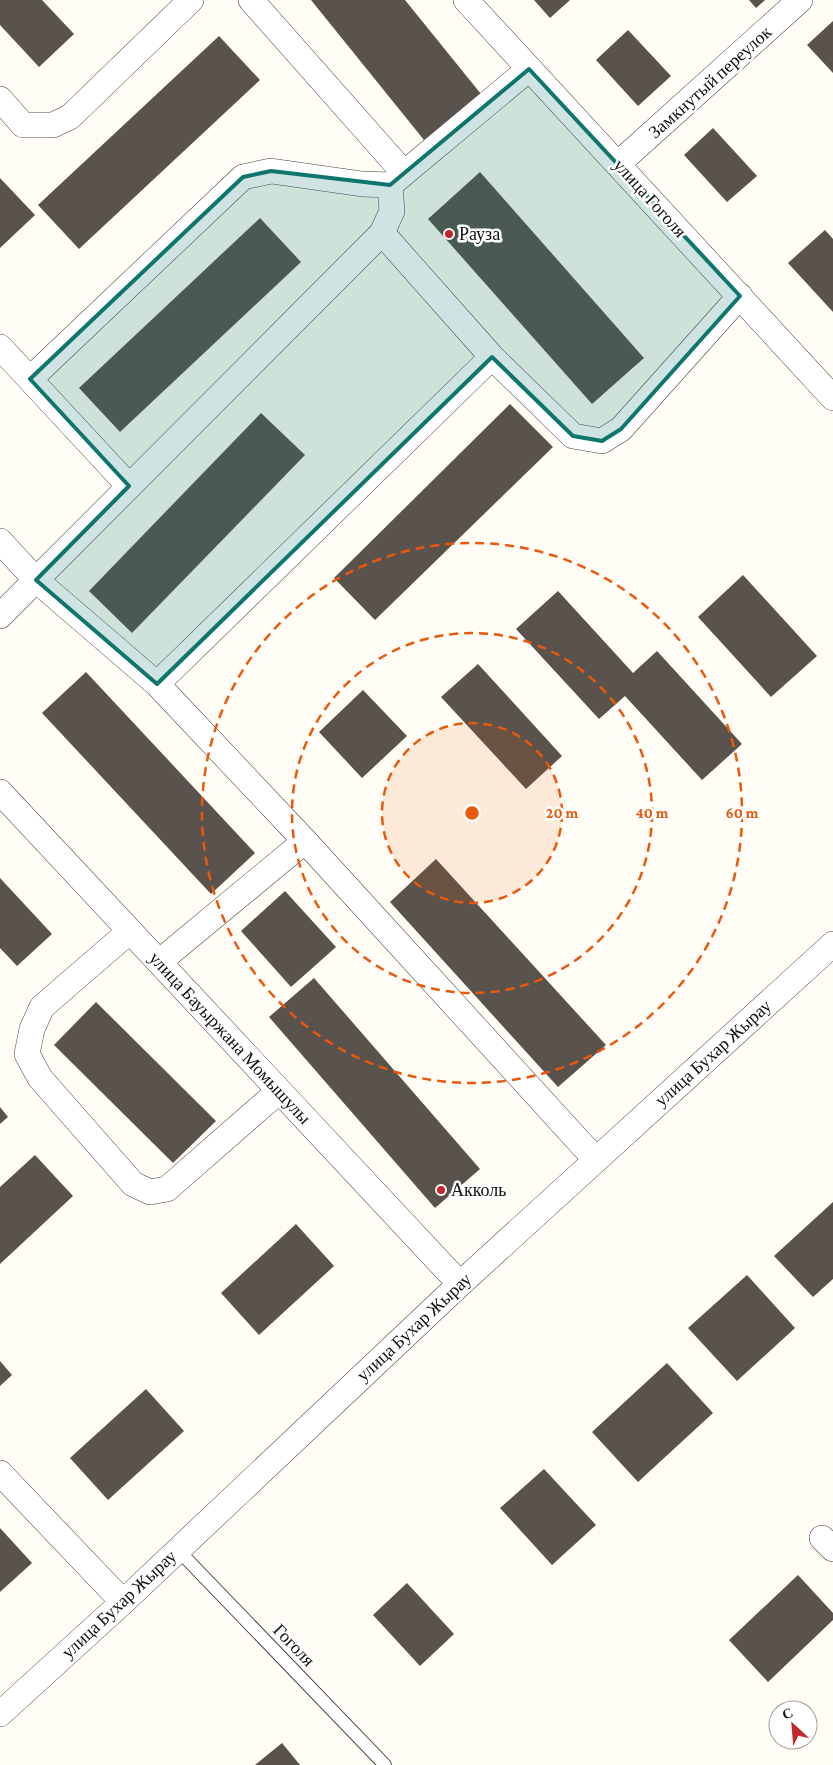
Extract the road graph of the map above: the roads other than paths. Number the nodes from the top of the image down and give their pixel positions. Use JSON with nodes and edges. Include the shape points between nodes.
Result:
{"nodes":[{"id":1,"x":191,"y":0,"type":"edge"},
{"id":2,"x":251,"y":0,"type":"edge"},
{"id":3,"x":466,"y":0,"type":"edge"},
{"id":4,"x":800,"y":0,"type":"edge"},
{"id":5,"x":529,"y":69,"type":"junction"},
{"id":6,"x":0,"y":99,"type":"edge"},
{"id":7,"x":619,"y":163,"type":"junction"},
{"id":8,"x":397,"y":179,"type":"junction"},
{"id":9,"x":382,"y":233,"type":"junction"},
{"id":10,"x":740,"y":296,"type":"junction"},
{"id":11,"x":0,"y":347,"type":"edge"},
{"id":12,"x":492,"y":357,"type":"junction"},
{"id":13,"x":30,"y":379,"type":"junction"},
{"id":14,"x":833,"y":398,"type":"edge"},
{"id":15,"x":129,"y":486,"type":"junction"},
{"id":16,"x":0,"y":541,"type":"edge"},
{"id":17,"x":36,"y":580,"type":"junction"},
{"id":18,"x":0,"y":616,"type":"edge"},
{"id":19,"x":157,"y":684,"type":"junction"},
{"id":20,"x":0,"y":792,"type":"edge"},
{"id":21,"x":305,"y":841,"type":"junction"},
{"id":22,"x":130,"y":932,"type":"junction"},
{"id":23,"x":833,"y":944,"type":"edge"},
{"id":24,"x":159,"y":962,"type":"junction"},
{"id":25,"x":279,"y":1090,"type":"junction"},
{"id":26,"x":596,"y":1160,"type":"junction"},
{"id":27,"x":460,"y":1284,"type":"junction"},
{"id":28,"x":0,"y":1473,"type":"edge"},
{"id":29,"x":178,"y":1550,"type":"junction"},
{"id":30,"x":123,"y":1602,"type":"junction"},
{"id":31,"x":0,"y":1714,"type":"edge"},
{"id":32,"x":384,"y":1765,"type":"edge"}],
"edges":[{"from":1,"to":6,"type":"street","via":[[70,117],[54,125],[23,125]]},
{"from":2,"to":8,"type":"street"},
{"from":3,"to":5,"type":"street","name":"улица Гоголя"},
{"from":4,"to":7,"type":"street","name":"Замкнутый переулок"},
{"from":5,"to":7,"type":"street","name":"улица Гоголя"},
{"from":5,"to":8,"type":"street"},
{"from":7,"to":10,"type":"street","name":"улица Гоголя"},
{"from":8,"to":9,"type":"street","via":[[392,211]]},
{"from":8,"to":13,"type":"street","via":[[362,184],[271,171],[243,177]]},
{"from":9,"to":12,"type":"street"},
{"from":9,"to":15,"type":"street"},
{"from":10,"to":12,"type":"street","via":[[621,429],[602,441],[573,436]]},
{"from":10,"to":14,"type":"street","name":"улица Гоголя"},
{"from":11,"to":13,"type":"street"},
{"from":12,"to":19,"type":"street"},
{"from":13,"to":15,"type":"street"},
{"from":15,"to":17,"type":"street"},
{"from":16,"to":17,"type":"street"},
{"from":17,"to":18,"type":"street"},
{"from":17,"to":19,"type":"street"},
{"from":19,"to":21,"type":"street"},
{"from":20,"to":22,"type":"street","name":"улица Бауыржана Момышулы"},
{"from":21,"to":24,"type":"street"},
{"from":21,"to":26,"type":"street"},
{"from":22,"to":24,"type":"street","name":"улица Бауыржана Момышулы"},
{"from":22,"to":25,"type":"street","via":[[42,1007],[32,1029],[27,1054],[40,1078],[133,1184],[150,1192],[167,1189]]},
{"from":23,"to":26,"type":"street","name":"улица Бухар Жырау"},
{"from":24,"to":25,"type":"street","name":"улица Бауыржана Момышулы"},
{"from":25,"to":27,"type":"street","name":"улица Бауыржана Момышулы"},
{"from":26,"to":27,"type":"street","name":"улица Бухар Жырау"},
{"from":27,"to":29,"type":"street","name":"улица Бухар Жырау"},
{"from":28,"to":30,"type":"street"},
{"from":29,"to":30,"type":"street","name":"улица Бухар Жырау"},
{"from":29,"to":32,"type":"lane","name":"Гоголя"},
{"from":30,"to":31,"type":"street","name":"улица Бухар Жырау"}]}
